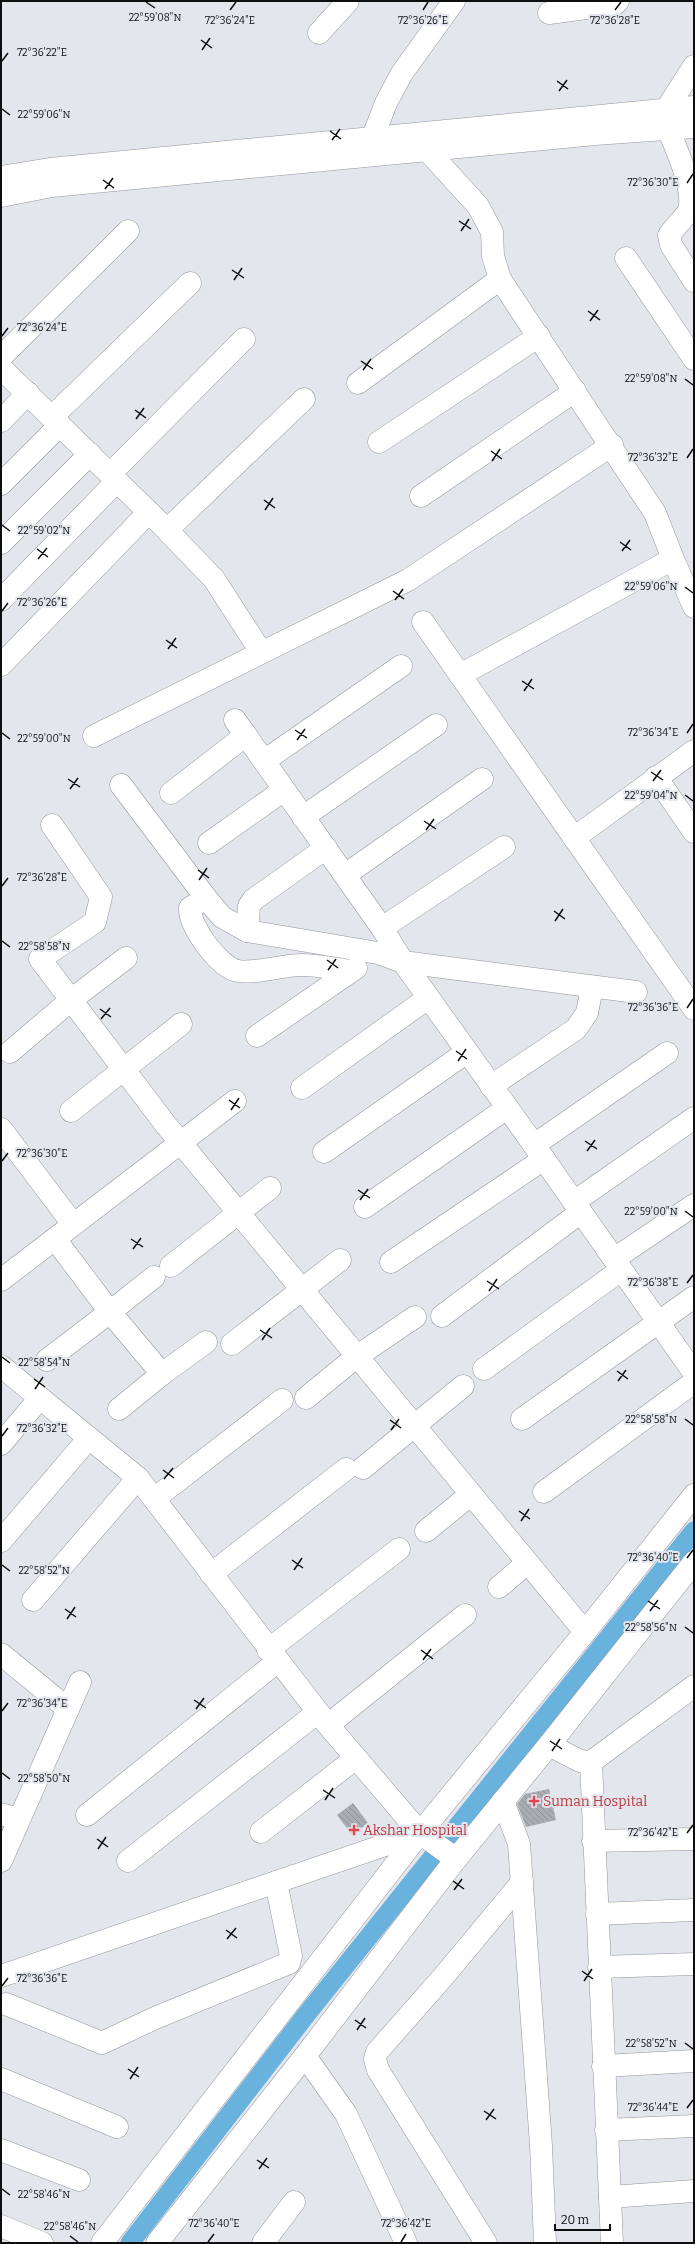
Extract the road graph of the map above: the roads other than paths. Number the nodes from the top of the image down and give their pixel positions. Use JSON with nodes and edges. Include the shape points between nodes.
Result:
{"nodes":[{"id":1,"x":348,"y":1,"type":"edge"},
{"id":2,"x":454,"y":1,"type":"edge"},
{"id":3,"x":618,"y":1,"type":"edge"},
{"id":4,"x":549,"y":13,"type":"dead end"},
{"id":5,"x":319,"y":33,"type":"dead end"},
{"id":6,"x":694,"y":66,"type":"edge"},
{"id":7,"x":694,"y":107,"type":"edge"},
{"id":8,"x":667,"y":119,"type":"junction"},
{"id":9,"x":694,"y":127,"type":"edge"},
{"id":10,"x":372,"y":139,"type":"junction"},
{"id":11,"x":428,"y":151,"type":"junction"},
{"id":12,"x":1,"y":177,"type":"edge"},
{"id":13,"x":1,"y":196,"type":"edge"},
{"id":14,"x":128,"y":231,"type":"dead end"},
{"id":15,"x":626,"y":258,"type":"dead end"},
{"id":16,"x":500,"y":279,"type":"junction"},
{"id":17,"x":694,"y":281,"type":"edge"},
{"id":18,"x":190,"y":283,"type":"dead end"},
{"id":19,"x":539,"y":336,"type":"junction"},
{"id":20,"x":244,"y":340,"type":"dead end"},
{"id":21,"x":1,"y":357,"type":"edge"},
{"id":22,"x":694,"y":359,"type":"edge"},
{"id":23,"x":1,"y":368,"type":"edge"},
{"id":24,"x":358,"y":383,"type":"dead end"},
{"id":25,"x":575,"y":391,"type":"junction"},
{"id":26,"x":28,"y":393,"type":"junction"},
{"id":27,"x":304,"y":399,"type":"dead end"},
{"id":28,"x":1,"y":421,"type":"edge"},
{"id":29,"x":56,"y":421,"type":"junction"},
{"id":30,"x":379,"y":442,"type":"dead end"},
{"id":31,"x":612,"y":445,"type":"junction"},
{"id":32,"x":90,"y":454,"type":"junction"},
{"id":33,"x":114,"y":477,"type":"junction"},
{"id":34,"x":1,"y":484,"type":"edge"},
{"id":35,"x":421,"y":496,"type":"dead end"},
{"id":36,"x":149,"y":512,"type":"junction"},
{"id":37,"x":167,"y":530,"type":"junction"},
{"id":38,"x":1,"y":543,"type":"edge"},
{"id":39,"x":673,"y":559,"type":"junction"},
{"id":40,"x":1,"y":600,"type":"edge"},
{"id":41,"x":694,"y":607,"type":"edge"},
{"id":42,"x":423,"y":622,"type":"dead end"},
{"id":43,"x":261,"y":652,"type":"junction"},
{"id":44,"x":1,"y":665,"type":"edge"},
{"id":45,"x":401,"y":666,"type":"dead end"},
{"id":46,"x":460,"y":675,"type":"junction"},
{"id":47,"x":436,"y":726,"type":"dead end"},
{"id":48,"x":94,"y":736,"type":"dead end"},
{"id":49,"x":694,"y":751,"type":"edge"},
{"id":50,"x":264,"y":761,"type":"junction"},
{"id":51,"x":656,"y":777,"type":"junction"},
{"id":52,"x":482,"y":779,"type":"dead end"},
{"id":53,"x":121,"y":785,"type":"dead end"},
{"id":54,"x":284,"y":790,"type":"junction"},
{"id":55,"x":171,"y":793,"type":"dead end"},
{"id":56,"x":303,"y":817,"type":"junction"},
{"id":57,"x":52,"y":825,"type":"dead end"},
{"id":58,"x":694,"y":832,"type":"edge"},
{"id":59,"x":574,"y":838,"type":"junction"},
{"id":60,"x":209,"y":843,"type":"dead end"},
{"id":61,"x":504,"y":847,"type":"dead end"},
{"id":62,"x":326,"y":848,"type":"junction"},
{"id":63,"x":345,"y":875,"type":"junction"},
{"id":64,"x":206,"y":898,"type":"junction"},
{"id":65,"x":382,"y":928,"type":"junction"},
{"id":66,"x":247,"y":931,"type":"junction"},
{"id":67,"x":378,"y":953,"type":"junction"},
{"id":68,"x":126,"y":958,"type":"dead end"},
{"id":69,"x":403,"y":962,"type":"junction"},
{"id":70,"x":351,"y":971,"type":"junction"},
{"id":71,"x":592,"y":987,"type":"junction"},
{"id":72,"x":636,"y":992,"type":"dead end"},
{"id":73,"x":428,"y":998,"type":"junction"},
{"id":74,"x":71,"y":1000,"type":"junction"},
{"id":75,"x":694,"y":1009,"type":"edge"},
{"id":76,"x":181,"y":1024,"type":"dead end"},
{"id":77,"x":257,"y":1036,"type":"dead end"},
{"id":78,"x":10,"y":1052,"type":"dead end"},
{"id":79,"x":467,"y":1052,"type":"junction"},
{"id":80,"x":667,"y":1053,"type":"dead end"},
{"id":81,"x":123,"y":1069,"type":"junction"},
{"id":82,"x":491,"y":1086,"type":"junction"},
{"id":83,"x":302,"y":1088,"type":"dead end"},
{"id":84,"x":235,"y":1101,"type":"dead end"},
{"id":85,"x":507,"y":1108,"type":"junction"},
{"id":86,"x":71,"y":1111,"type":"dead end"},
{"id":87,"x":694,"y":1118,"type":"edge"},
{"id":88,"x":1,"y":1129,"type":"edge"},
{"id":89,"x":180,"y":1143,"type":"junction"},
{"id":90,"x":324,"y":1152,"type":"dead end"},
{"id":91,"x":539,"y":1152,"type":"junction"},
{"id":92,"x":270,"y":1188,"type":"dead end"},
{"id":93,"x":694,"y":1205,"type":"edge"},
{"id":94,"x":365,"y":1207,"type":"dead end"},
{"id":95,"x":577,"y":1207,"type":"junction"},
{"id":96,"x":239,"y":1213,"type":"junction"},
{"id":97,"x":73,"y":1224,"type":"junction"},
{"id":98,"x":54,"y":1239,"type":"junction"},
{"id":99,"x":340,"y":1260,"type":"dead end"},
{"id":100,"x":391,"y":1262,"type":"dead end"},
{"id":101,"x":618,"y":1264,"type":"junction"},
{"id":102,"x":1,"y":1280,"type":"edge"},
{"id":103,"x":302,"y":1290,"type":"junction"},
{"id":104,"x":694,"y":1297,"type":"edge"},
{"id":105,"x":110,"y":1312,"type":"junction"},
{"id":106,"x":442,"y":1316,"type":"dead end"},
{"id":107,"x":415,"y":1317,"type":"dead end"},
{"id":108,"x":658,"y":1322,"type":"junction"},
{"id":109,"x":206,"y":1342,"type":"dead end"},
{"id":110,"x":232,"y":1344,"type":"dead end"},
{"id":111,"x":356,"y":1357,"type":"junction"},
{"id":112,"x":47,"y":1360,"type":"dead end"},
{"id":113,"x":1,"y":1366,"type":"edge"},
{"id":114,"x":484,"y":1370,"type":"dead end"},
{"id":115,"x":694,"y":1373,"type":"edge"},
{"id":116,"x":162,"y":1374,"type":"junction"},
{"id":117,"x":694,"y":1382,"type":"edge"},
{"id":118,"x":463,"y":1386,"type":"dead end"},
{"id":119,"x":40,"y":1398,"type":"junction"},
{"id":120,"x":306,"y":1398,"type":"dead end"},
{"id":121,"x":282,"y":1400,"type":"dead end"},
{"id":122,"x":119,"y":1410,"type":"dead end"},
{"id":123,"x":522,"y":1419,"type":"dead end"},
{"id":124,"x":413,"y":1426,"type":"junction"},
{"id":125,"x":89,"y":1438,"type":"junction"},
{"id":126,"x":1,"y":1444,"type":"edge"},
{"id":127,"x":138,"y":1478,"type":"junction"},
{"id":128,"x":544,"y":1492,"type":"dead end"},
{"id":129,"x":470,"y":1495,"type":"junction"},
{"id":130,"x":694,"y":1495,"type":"edge"},
{"id":131,"x":154,"y":1499,"type":"junction"},
{"id":132,"x":426,"y":1531,"type":"dead end"},
{"id":133,"x":1,"y":1541,"type":"edge"},
{"id":134,"x":399,"y":1549,"type":"dead end"},
{"id":135,"x":694,"y":1562,"type":"edge"},
{"id":136,"x":527,"y":1563,"type":"junction"},
{"id":137,"x":211,"y":1574,"type":"junction"},
{"id":138,"x":499,"y":1587,"type":"dead end"},
{"id":139,"x":33,"y":1600,"type":"dead end"},
{"id":140,"x":465,"y":1615,"type":"dead end"},
{"id":141,"x":585,"y":1632,"type":"junction"},
{"id":142,"x":1,"y":1654,"type":"edge"},
{"id":143,"x":273,"y":1655,"type":"junction"},
{"id":144,"x":80,"y":1682,"type":"dead end"},
{"id":145,"x":694,"y":1686,"type":"edge"},
{"id":146,"x":68,"y":1709,"type":"junction"},
{"id":147,"x":323,"y":1719,"type":"junction"},
{"id":148,"x":549,"y":1745,"type":"junction"},
{"id":149,"x":356,"y":1758,"type":"junction"},
{"id":150,"x":591,"y":1762,"type":"junction"},
{"id":151,"x":503,"y":1801,"type":"junction"},
{"id":152,"x":87,"y":1815,"type":"dead end"},
{"id":153,"x":10,"y":1816,"type":"edge"},
{"id":154,"x":261,"y":1832,"type":"dead end"},
{"id":155,"x":420,"y":1833,"type":"junction"},
{"id":156,"x":694,"y":1839,"type":"edge"},
{"id":157,"x":593,"y":1841,"type":"junction"},
{"id":158,"x":456,"y":1859,"type":"junction"},
{"id":159,"x":1,"y":1861,"type":"edge"},
{"id":160,"x":128,"y":1861,"type":"dead end"},
{"id":161,"x":276,"y":1882,"type":"junction"},
{"id":162,"x":522,"y":1882,"type":"junction"},
{"id":163,"x":694,"y":1910,"type":"edge"},
{"id":164,"x":597,"y":1914,"type":"junction"},
{"id":165,"x":694,"y":1964,"type":"edge"},
{"id":166,"x":599,"y":1966,"type":"junction"},
{"id":167,"x":1,"y":1977,"type":"edge"},
{"id":168,"x":3,"y":2013,"type":"edge"},
{"id":169,"x":305,"y":2056,"type":"junction"},
{"id":170,"x":694,"y":2061,"type":"edge"},
{"id":171,"x":603,"y":2066,"type":"junction"},
{"id":172,"x":1,"y":2079,"type":"edge"},
{"id":173,"x":694,"y":2126,"type":"edge"},
{"id":174,"x":117,"y":2127,"type":"dead end"},
{"id":175,"x":606,"y":2130,"type":"junction"},
{"id":176,"x":1,"y":2150,"type":"edge"},
{"id":177,"x":79,"y":2180,"type":"dead end"},
{"id":178,"x":694,"y":2191,"type":"edge"},
{"id":179,"x":610,"y":2197,"type":"junction"},
{"id":180,"x":294,"y":2202,"type":"dead end"},
{"id":181,"x":1,"y":2226,"type":"edge"},
{"id":182,"x":38,"y":2242,"type":"edge"},
{"id":183,"x":102,"y":2243,"type":"edge"},
{"id":184,"x":157,"y":2243,"type":"edge"},
{"id":185,"x":263,"y":2243,"type":"edge"},
{"id":186,"x":406,"y":2243,"type":"edge"},
{"id":187,"x":486,"y":2243,"type":"edge"},
{"id":188,"x":545,"y":2243,"type":"edge"},
{"id":189,"x":612,"y":2243,"type":"edge"}],
"edges":[{"from":1,"to":5,"type":"street"},
{"from":2,"to":10,"type":"street","via":[[402,73],[386,103]]},
{"from":3,"to":4,"type":"street","via":[[615,4]]},
{"from":6,"to":8,"type":"street"},
{"from":7,"to":8,"type":"street"},
{"from":8,"to":9,"type":"street"},
{"from":8,"to":10,"type":"street"},
{"from":8,"to":11,"type":"street"},
{"from":8,"to":17,"type":"street","via":[[693,186],[694,198],[689,210],[669,235],[671,245]]},
{"from":10,"to":12,"type":"street","via":[[50,169]]},
{"from":11,"to":13,"type":"street","via":[[52,186]]},
{"from":11,"to":16,"type":"street","via":[[478,206],[492,232],[493,256]]},
{"from":14,"to":21,"type":"street"},
{"from":15,"to":22,"type":"street"},
{"from":16,"to":19,"type":"street"},
{"from":16,"to":24,"type":"street"},
{"from":18,"to":29,"type":"street"},
{"from":19,"to":25,"type":"street"},
{"from":19,"to":30,"type":"street"},
{"from":20,"to":33,"type":"street"},
{"from":23,"to":26,"type":"street"},
{"from":25,"to":31,"type":"street"},
{"from":25,"to":35,"type":"street"},
{"from":26,"to":28,"type":"street"},
{"from":26,"to":29,"type":"street"},
{"from":27,"to":37,"type":"street"},
{"from":29,"to":32,"type":"street"},
{"from":29,"to":34,"type":"street"},
{"from":31,"to":39,"type":"street","via":[[655,513]]},
{"from":31,"to":43,"type":"street","via":[[408,580]]},
{"from":32,"to":33,"type":"street"},
{"from":32,"to":38,"type":"street"},
{"from":33,"to":36,"type":"street"},
{"from":33,"to":40,"type":"street"},
{"from":36,"to":37,"type":"street"},
{"from":36,"to":44,"type":"street"},
{"from":37,"to":43,"type":"street","via":[[214,579]]},
{"from":39,"to":41,"type":"street"},
{"from":39,"to":46,"type":"street"},
{"from":42,"to":46,"type":"street"},
{"from":43,"to":48,"type":"street"},
{"from":45,"to":50,"type":"street"},
{"from":46,"to":59,"type":"street"},
{"from":47,"to":56,"type":"street"},
{"from":49,"to":51,"type":"street"},
{"from":50,"to":54,"type":"street"},
{"from":50,"to":55,"type":"street","via":[[240,728]]},
{"from":51,"to":58,"type":"street"},
{"from":51,"to":59,"type":"street"},
{"from":52,"to":63,"type":"street"},
{"from":53,"to":64,"type":"street"},
{"from":54,"to":56,"type":"street"},
{"from":54,"to":60,"type":"street"},
{"from":56,"to":62,"type":"street"},
{"from":57,"to":74,"type":"street","via":[[101,897],[95,922],[40,959]]},
{"from":59,"to":75,"type":"street"},
{"from":61,"to":65,"type":"street"},
{"from":62,"to":63,"type":"street"},
{"from":62,"to":66,"type":"street","via":[[253,900],[249,906]]},
{"from":63,"to":65,"type":"street"},
{"from":64,"to":66,"type":"street","via":[[222,917]]},
{"from":64,"to":70,"type":"street","via":[[190,908],[190,914],[196,931],[228,968],[239,971],[304,965]]},
{"from":65,"to":69,"type":"street"},
{"from":66,"to":67,"type":"street"},
{"from":67,"to":69,"type":"street"},
{"from":67,"to":70,"type":"street"},
{"from":68,"to":74,"type":"street"},
{"from":69,"to":71,"type":"street"},
{"from":69,"to":73,"type":"street"},
{"from":70,"to":77,"type":"street"},
{"from":71,"to":72,"type":"street"},
{"from":71,"to":82,"type":"street","via":[[587,1013],[576,1029]]},
{"from":73,"to":79,"type":"street"},
{"from":73,"to":83,"type":"street"},
{"from":74,"to":78,"type":"street"},
{"from":74,"to":81,"type":"street"},
{"from":76,"to":81,"type":"street"},
{"from":79,"to":82,"type":"street"},
{"from":79,"to":90,"type":"street"},
{"from":80,"to":91,"type":"street"},
{"from":81,"to":86,"type":"street"},
{"from":81,"to":89,"type":"street"},
{"from":82,"to":85,"type":"street"},
{"from":84,"to":89,"type":"street"},
{"from":85,"to":91,"type":"street"},
{"from":85,"to":94,"type":"street"},
{"from":87,"to":95,"type":"street"},
{"from":88,"to":97,"type":"street"},
{"from":89,"to":96,"type":"street"},
{"from":89,"to":97,"type":"street"},
{"from":91,"to":95,"type":"street"},
{"from":91,"to":100,"type":"street"},
{"from":92,"to":96,"type":"street"},
{"from":93,"to":101,"type":"street"},
{"from":95,"to":101,"type":"street"},
{"from":95,"to":106,"type":"street"},
{"from":96,"to":103,"type":"street"},
{"from":96,"to":105,"type":"street"},
{"from":97,"to":98,"type":"street"},
{"from":98,"to":102,"type":"street"},
{"from":98,"to":105,"type":"street"},
{"from":99,"to":103,"type":"street"},
{"from":101,"to":108,"type":"street"},
{"from":101,"to":114,"type":"street"},
{"from":103,"to":110,"type":"street"},
{"from":103,"to":111,"type":"street"},
{"from":104,"to":108,"type":"street"},
{"from":105,"to":112,"type":"street"},
{"from":105,"to":116,"type":"street"},
{"from":107,"to":111,"type":"street"},
{"from":108,"to":115,"type":"street"},
{"from":108,"to":123,"type":"street"},
{"from":109,"to":116,"type":"street"},
{"from":111,"to":120,"type":"street"},
{"from":111,"to":124,"type":"street"},
{"from":113,"to":119,"type":"street"},
{"from":116,"to":122,"type":"street"},
{"from":117,"to":128,"type":"street"},
{"from":118,"to":124,"type":"street"},
{"from":119,"to":125,"type":"street"},
{"from":119,"to":126,"type":"street"},
{"from":121,"to":131,"type":"street"},
{"from":124,"to":129,"type":"street"},
{"from":124,"to":137,"type":"street"},
{"from":125,"to":127,"type":"street"},
{"from":125,"to":133,"type":"street"},
{"from":127,"to":131,"type":"street"},
{"from":127,"to":139,"type":"street"},
{"from":129,"to":132,"type":"street"},
{"from":129,"to":136,"type":"street"},
{"from":130,"to":141,"type":"street"},
{"from":131,"to":137,"type":"street"},
{"from":134,"to":143,"type":"street"},
{"from":135,"to":148,"type":"street"},
{"from":136,"to":138,"type":"street"},
{"from":136,"to":141,"type":"street"},
{"from":137,"to":143,"type":"street"},
{"from":140,"to":147,"type":"street"},
{"from":141,"to":155,"type":"street"},
{"from":142,"to":146,"type":"street"},
{"from":143,"to":147,"type":"street"},
{"from":143,"to":152,"type":"street"},
{"from":144,"to":146,"type":"street"},
{"from":145,"to":150,"type":"street"},
{"from":146,"to":153,"type":"street"},
{"from":147,"to":149,"type":"street"},
{"from":147,"to":160,"type":"street"},
{"from":148,"to":150,"type":"street","via":[[580,1761]]},
{"from":148,"to":151,"type":"street"},
{"from":149,"to":154,"type":"street"},
{"from":149,"to":155,"type":"street"},
{"from":150,"to":157,"type":"street"},
{"from":151,"to":158,"type":"street"},
{"from":151,"to":162,"type":"street","via":[[519,1844]]},
{"from":153,"to":159,"type":"street"},
{"from":155,"to":158,"type":"street"},
{"from":155,"to":161,"type":"street"},
{"from":155,"to":183,"type":"street"},
{"from":156,"to":157,"type":"street"},
{"from":157,"to":164,"type":"street"},
{"from":158,"to":169,"type":"street"},
{"from":161,"to":167,"type":"street"},
{"from":161,"to":168,"type":"street","via":[[291,1956],[289,1964],[155,2018],[102,2043]]},
{"from":162,"to":187,"type":"street","via":[[377,2052],[375,2059],[378,2070]]},
{"from":162,"to":188,"type":"street","via":[[541,2144]]},
{"from":163,"to":164,"type":"street"},
{"from":164,"to":166,"type":"street"},
{"from":165,"to":166,"type":"street"},
{"from":166,"to":171,"type":"street"},
{"from":167,"to":168,"type":"street"},
{"from":169,"to":184,"type":"street"},
{"from":169,"to":186,"type":"street","via":[[346,2114]]},
{"from":170,"to":171,"type":"street"},
{"from":171,"to":175,"type":"street"},
{"from":172,"to":174,"type":"street"},
{"from":173,"to":175,"type":"street"},
{"from":175,"to":179,"type":"street"},
{"from":176,"to":177,"type":"street"},
{"from":178,"to":179,"type":"street"},
{"from":179,"to":189,"type":"street"},
{"from":180,"to":185,"type":"street"},
{"from":181,"to":182,"type":"street"}]}
